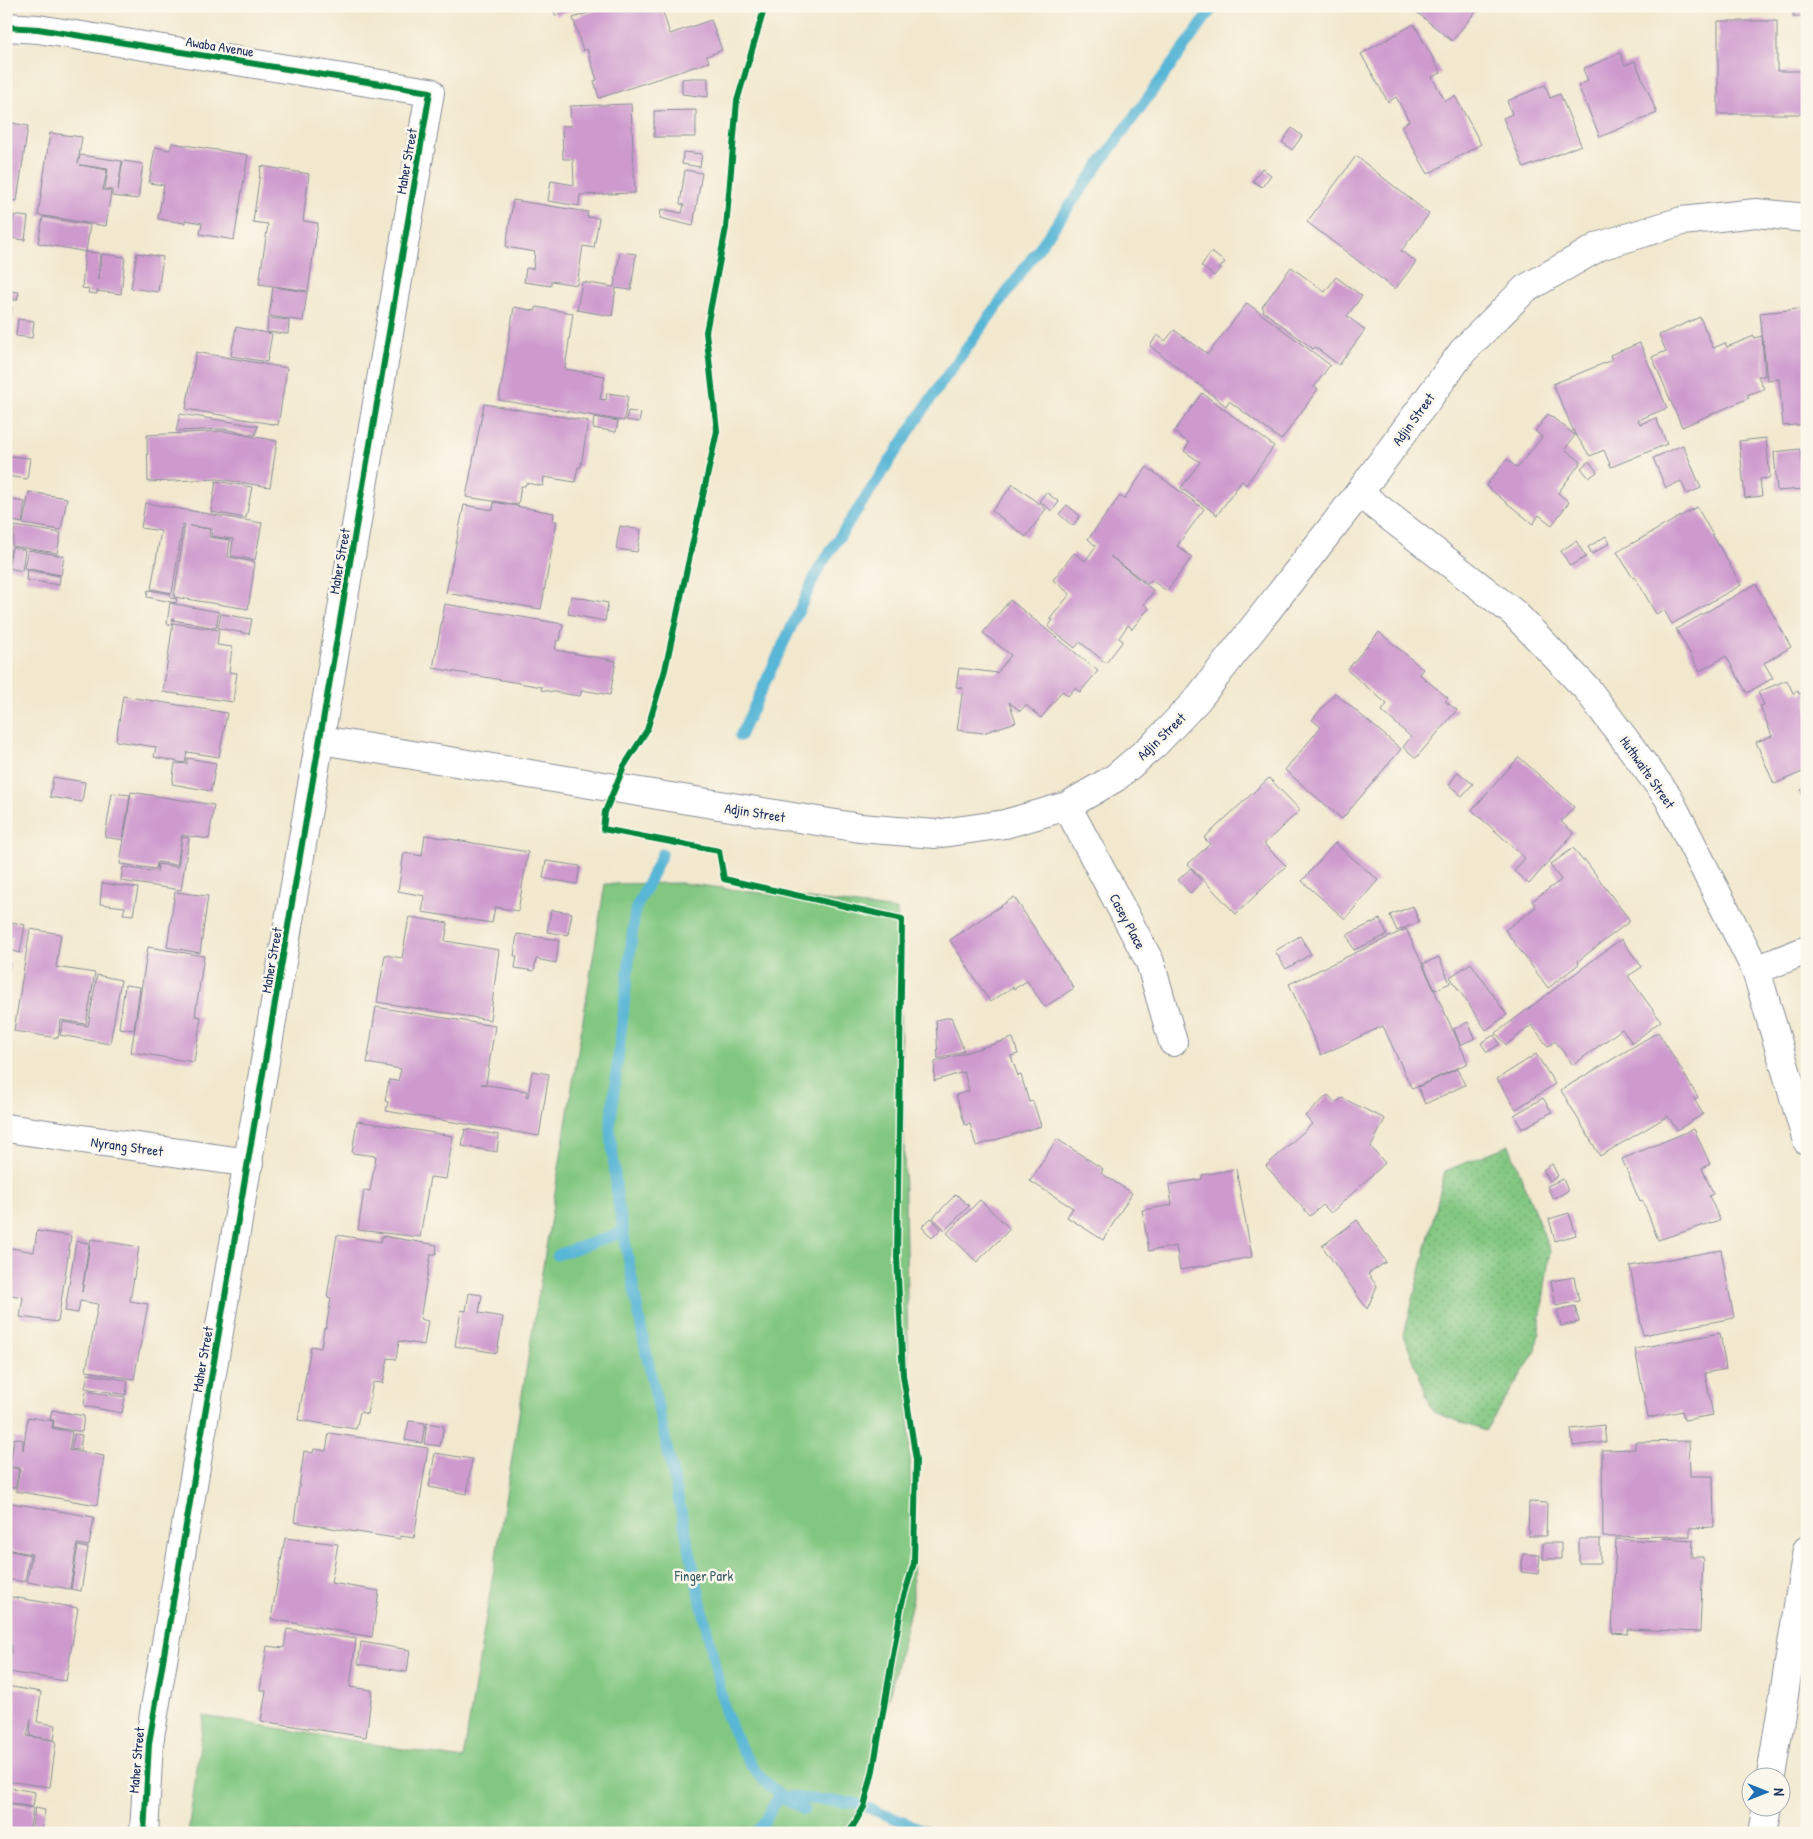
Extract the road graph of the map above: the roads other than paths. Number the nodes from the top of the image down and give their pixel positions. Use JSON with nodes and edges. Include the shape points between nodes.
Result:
{"nodes":[{"id":1,"x":6,"y":27,"type":"edge"},
{"id":2,"x":430,"y":92,"type":"joint"},
{"id":3,"x":1807,"y":218,"type":"edge"},
{"id":4,"x":1359,"y":493,"type":"junction"},
{"id":5,"x":321,"y":740,"type":"junction"},
{"id":6,"x":1067,"y":806,"type":"junction"},
{"id":7,"x":1807,"y":950,"type":"edge"},
{"id":8,"x":1756,"y":970,"type":"junction"},
{"id":9,"x":1173,"y":1042,"type":"dead end"},
{"id":10,"x":6,"y":1128,"type":"edge"},
{"id":11,"x":1807,"y":1142,"type":"edge"},
{"id":12,"x":249,"y":1163,"type":"junction"},
{"id":13,"x":1807,"y":1550,"type":"edge"},
{"id":14,"x":1773,"y":1766,"type":"edge"},
{"id":15,"x":1765,"y":1816,"type":"edge"},
{"id":16,"x":144,"y":1833,"type":"edge"},
{"id":17,"x":1762,"y":1833,"type":"edge"}],
"edges":[{"from":1,"to":2,"type":"street","name":"Awaba Avenue","via":[[38,29]]},
{"from":2,"to":5,"type":"street","name":"Maher Street"},
{"from":3,"to":4,"type":"street","name":"Adjin Street","via":[[1756,213],[1682,220],[1600,246],[1525,289],[1464,351]]},
{"from":4,"to":6,"type":"street","name":"Adjin Street","via":[[1197,700],[1155,744],[1115,778]]},
{"from":4,"to":8,"type":"street","name":"Huthwaite Street","via":[[1514,613],[1588,689],[1668,797]]},
{"from":5,"to":6,"type":"street","name":"Adjin Street","via":[[860,828],[935,834],[1005,824]]},
{"from":5,"to":12,"type":"street","name":"Maher Street"},
{"from":6,"to":9,"type":"street","name":"Casey Place","via":[[1150,962]]},
{"from":7,"to":8,"type":"street"},
{"from":8,"to":11,"type":"street","name":"Huthwaite Street"},
{"from":10,"to":12,"type":"street","name":"Nyrang Street"},
{"from":12,"to":16,"type":"street","name":"Maher Street","via":[[149,1743]]},
{"from":13,"to":14,"type":"street"},
{"from":15,"to":17,"type":"street"}]}
